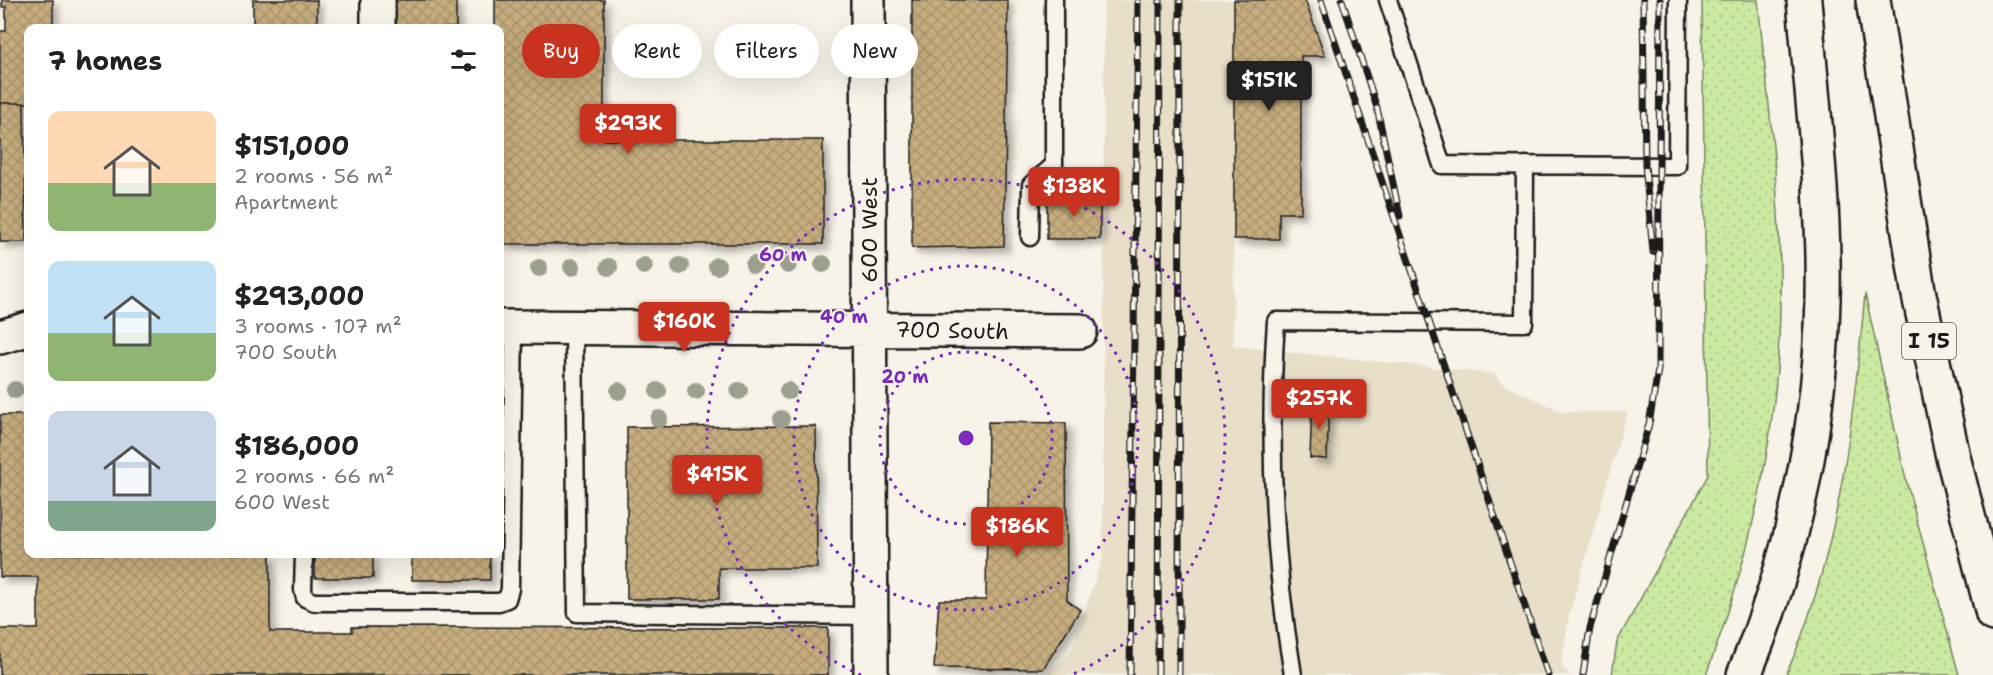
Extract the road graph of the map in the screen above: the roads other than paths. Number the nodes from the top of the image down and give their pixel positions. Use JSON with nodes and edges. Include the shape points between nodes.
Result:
{"nodes":[{"id":1,"x":378,"y":0,"type":"edge"},
{"id":2,"x":868,"y":0,"type":"edge"},
{"id":3,"x":1054,"y":0,"type":"edge"},
{"id":4,"x":1388,"y":0,"type":"edge"},
{"id":5,"x":1678,"y":0,"type":"edge"},
{"id":6,"x":1804,"y":0,"type":"edge"},
{"id":7,"x":1873,"y":0,"type":"edge"},
{"id":8,"x":378,"y":24,"type":"edge"},
{"id":9,"x":1525,"y":165,"type":"junction"},
{"id":10,"x":1030,"y":237,"type":"dead end"},
{"id":11,"x":0,"y":321,"type":"edge"},
{"id":12,"x":24,"y":327,"type":"edge"},
{"id":13,"x":507,"y":327,"type":"edge"},
{"id":14,"x":574,"y":327,"type":"junction"},
{"id":15,"x":24,"y":329,"type":"edge"},
{"id":16,"x":869,"y":329,"type":"junction"},
{"id":17,"x":1080,"y":331,"type":"dead end"},
{"id":18,"x":0,"y":337,"type":"edge"},
{"id":19,"x":304,"y":558,"type":"edge"},
{"id":20,"x":1993,"y":614,"type":"edge"},
{"id":21,"x":870,"y":616,"type":"junction"},
{"id":22,"x":1749,"y":663,"type":"edge"},
{"id":23,"x":871,"y":675,"type":"edge"},
{"id":24,"x":1293,"y":675,"type":"edge"}],
"edges":[{"from":1,"to":8,"type":"main road"},
{"from":2,"to":16,"type":"main road","name":"600 West"},
{"from":3,"to":10,"type":"lane","via":[[1054,165],[1030,185]]},
{"from":4,"to":9,"type":"lane","via":[[1442,165]]},
{"from":5,"to":9,"type":"lane","via":[[1677,166]]},
{"from":6,"to":22,"type":"main road","via":[[1819,184],[1823,298],[1817,398],[1781,576]]},
{"from":7,"to":20,"type":"main road","number":"I 15","via":[[1918,290],[1953,457]]},
{"from":9,"to":24,"type":"lane","via":[[1524,322],[1276,321],[1271,457],[1278,564]]},
{"from":11,"to":12,"type":"main road"},
{"from":13,"to":14,"type":"main road","name":"700 South"},
{"from":13,"to":19,"type":"lane","via":[[507,599],[314,602],[305,598],[303,590]]},
{"from":14,"to":16,"type":"main road","name":"700 South"},
{"from":14,"to":21,"type":"lane","via":[[577,613]]},
{"from":15,"to":18,"type":"main road"},
{"from":16,"to":17,"type":"main road","name":"700 South"},
{"from":16,"to":21,"type":"main road","name":"600 West"},
{"from":21,"to":23,"type":"main road","name":"600 West"}]}
